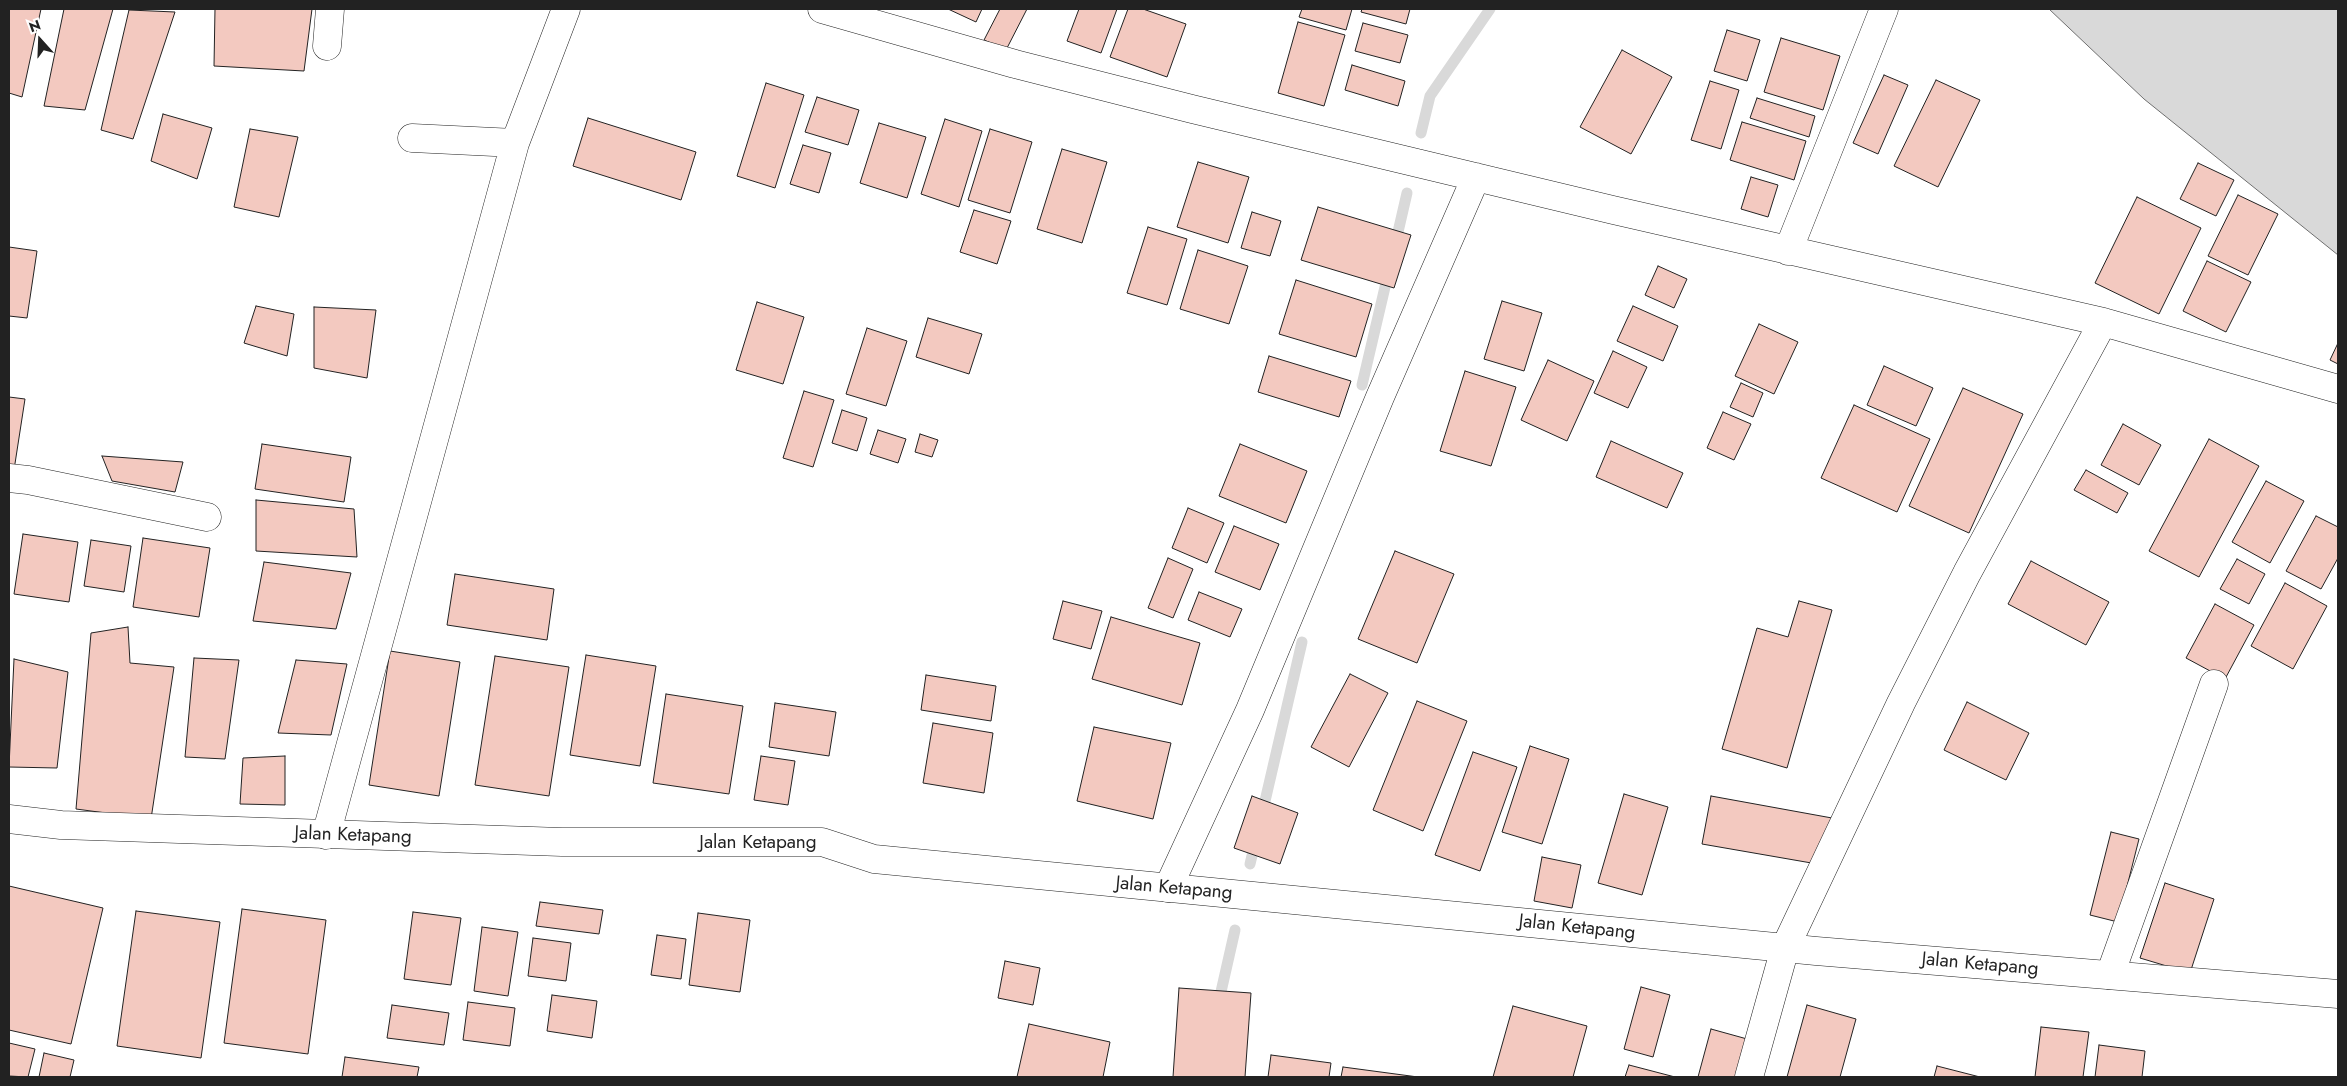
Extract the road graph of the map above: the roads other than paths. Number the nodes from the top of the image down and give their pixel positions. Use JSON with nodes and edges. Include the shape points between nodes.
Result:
{"nodes":[{"id":1,"x":330,"y":9,"type":"edge"},
{"id":2,"x":566,"y":9,"type":"edge"},
{"id":3,"x":822,"y":9,"type":"edge"},
{"id":4,"x":1884,"y":9,"type":"edge"},
{"id":5,"x":327,"y":46,"type":"dead end"},
{"id":6,"x":412,"y":138,"type":"dead end"},
{"id":7,"x":516,"y":143,"type":"junction"},
{"id":8,"x":1476,"y":177,"type":"junction"},
{"id":9,"x":1788,"y":251,"type":"junction"},
{"id":10,"x":2103,"y":322,"type":"junction"},
{"id":11,"x":2338,"y":389,"type":"edge"},
{"id":12,"x":9,"y":478,"type":"edge"},
{"id":13,"x":207,"y":518,"type":"dead end"},
{"id":14,"x":2214,"y":684,"type":"dead end"},
{"id":15,"x":9,"y":819,"type":"edge"},
{"id":16,"x":326,"y":835,"type":"junction"},
{"id":17,"x":1168,"y":888,"type":"junction"},
{"id":18,"x":1785,"y":948,"type":"junction"},
{"id":19,"x":2110,"y":975,"type":"junction"},
{"id":20,"x":2338,"y":994,"type":"edge"},
{"id":21,"x":1749,"y":1077,"type":"edge"}],
"edges":[{"from":1,"to":5,"type":"street"},
{"from":2,"to":7,"type":"street"},
{"from":3,"to":8,"type":"street","via":[[1015,64]]},
{"from":4,"to":9,"type":"street"},
{"from":6,"to":7,"type":"street"},
{"from":7,"to":16,"type":"street"},
{"from":8,"to":9,"type":"street"},
{"from":8,"to":17,"type":"street","via":[[1380,397],[1250,710]]},
{"from":9,"to":10,"type":"street"},
{"from":10,"to":11,"type":"street"},
{"from":10,"to":18,"type":"street","via":[[1967,573],[1901,703]]},
{"from":12,"to":13,"type":"street"},
{"from":14,"to":19,"type":"street"},
{"from":15,"to":16,"type":"street","name":"Jalan Ketapang","via":[[61,825]]},
{"from":16,"to":17,"type":"street","name":"Jalan Ketapang","via":[[562,842],[822,842],[874,859]]},
{"from":17,"to":18,"type":"street","name":"Jalan Ketapang"},
{"from":18,"to":19,"type":"street","name":"Jalan Ketapang"},
{"from":18,"to":21,"type":"street"},
{"from":19,"to":20,"type":"street","name":"Jalan Ketapang"}]}
